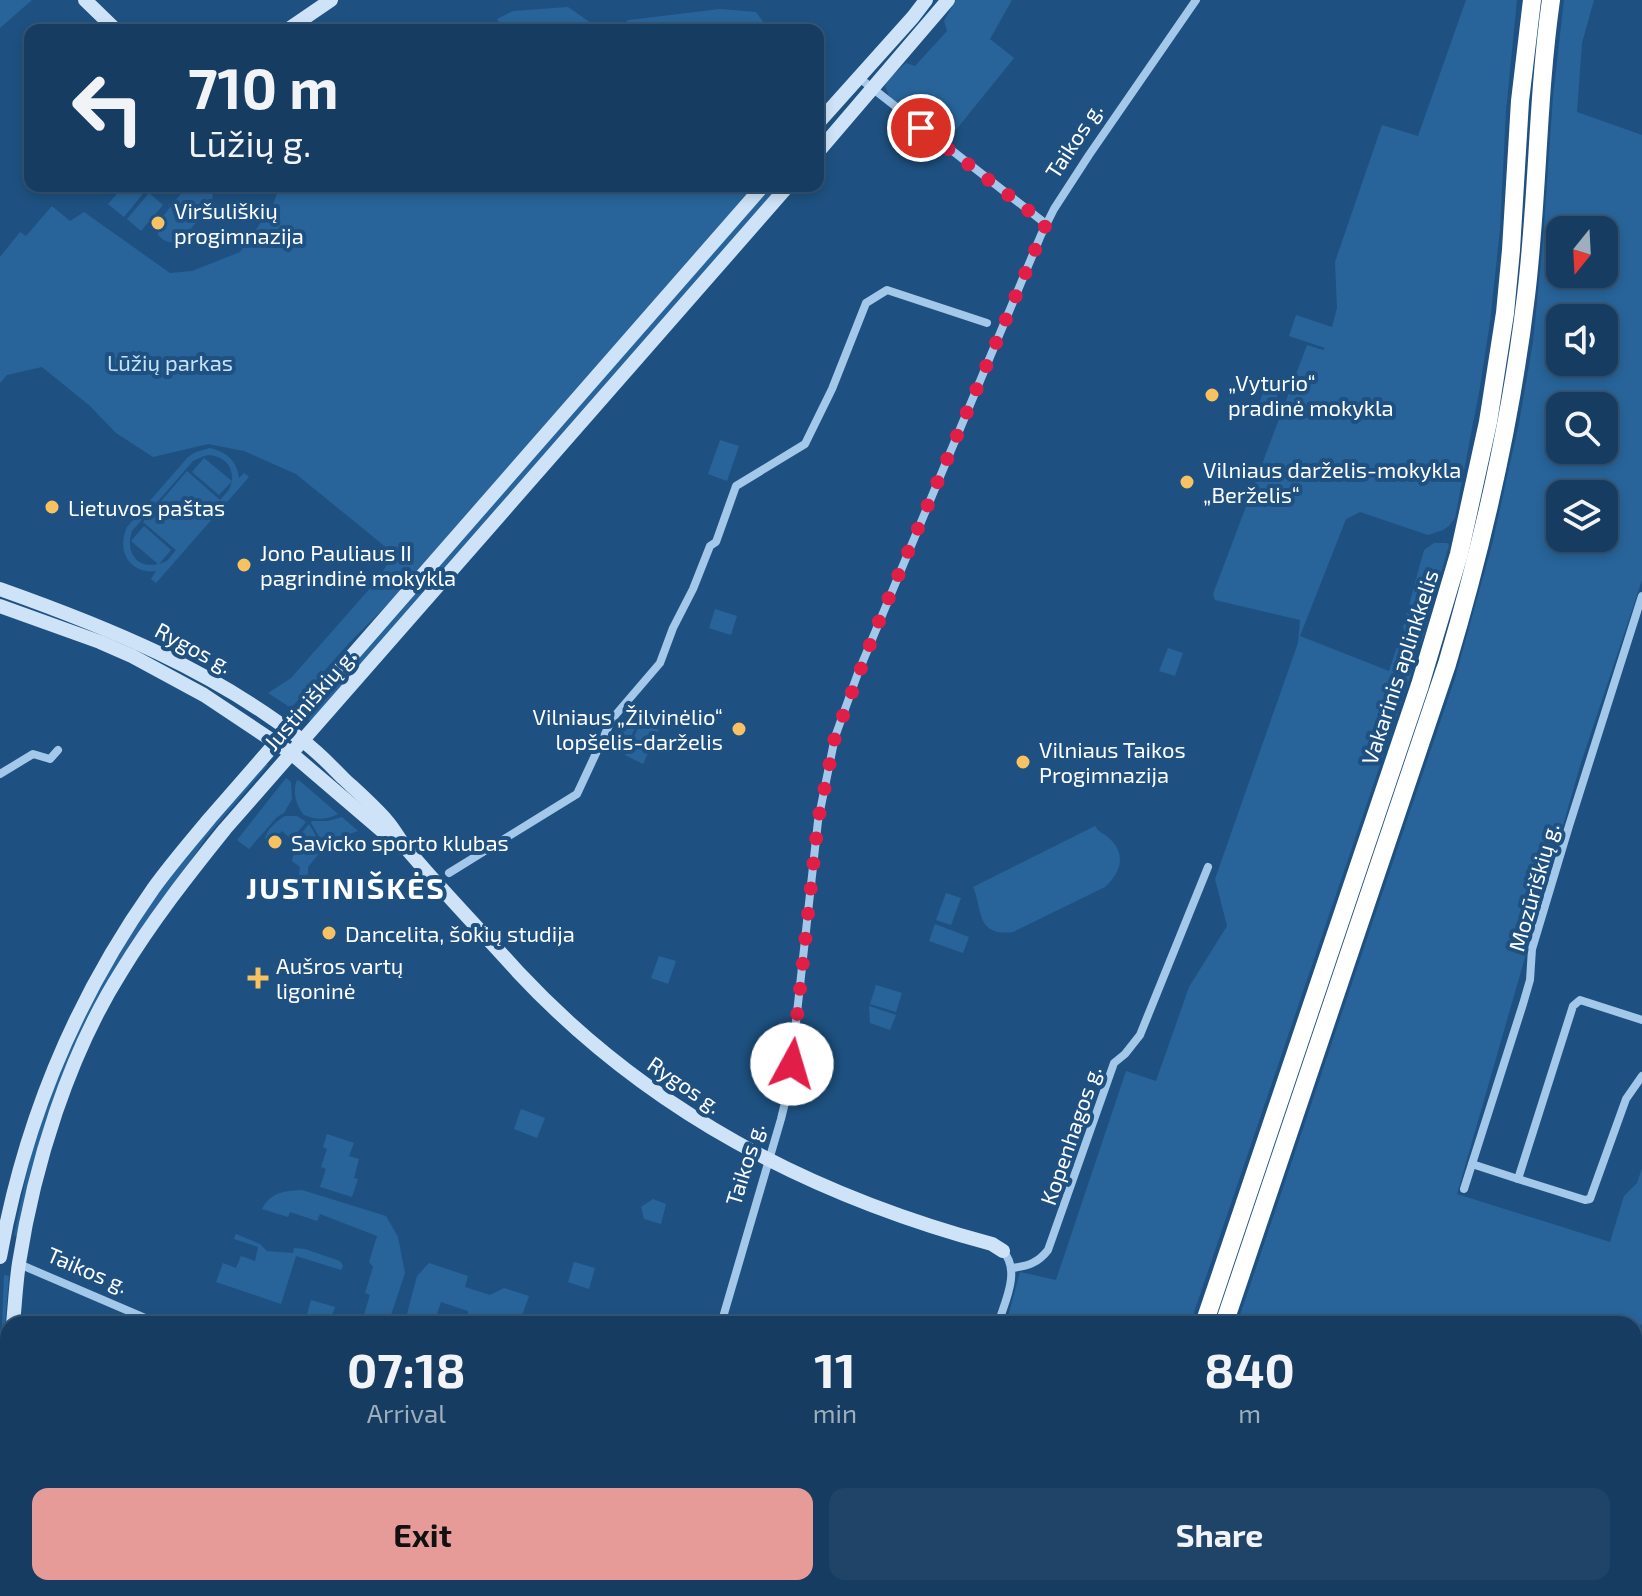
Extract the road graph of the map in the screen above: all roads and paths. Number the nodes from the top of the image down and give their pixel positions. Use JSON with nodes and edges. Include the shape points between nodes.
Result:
{"nodes":[{"id":1,"x":85,"y":0,"type":"edge"},
{"id":2,"x":331,"y":0,"type":"edge"},
{"id":3,"x":926,"y":0,"type":"edge"},
{"id":4,"x":948,"y":0,"type":"edge"},
{"id":5,"x":1196,"y":0,"type":"edge"},
{"id":6,"x":1532,"y":0,"type":"edge"},
{"id":7,"x":1551,"y":0,"type":"edge"},
{"id":8,"x":110,"y":24,"type":"edge"},
{"id":9,"x":296,"y":24,"type":"edge"},
{"id":10,"x":858,"y":77,"type":"junction"},
{"id":11,"x":872,"y":90,"type":"junction"},
{"id":12,"x":824,"y":116,"type":"edge"},
{"id":13,"x":824,"y":145,"type":"edge"},
{"id":14,"x":758,"y":192,"type":"edge"},
{"id":15,"x":783,"y":192,"type":"edge"},
{"id":16,"x":1046,"y":224,"type":"junction"},
{"id":17,"x":987,"y":323,"type":"dead end"},
{"id":18,"x":0,"y":589,"type":"edge"},
{"id":19,"x":1642,"y":596,"type":"edge"},
{"id":20,"x":0,"y":606,"type":"edge"},
{"id":21,"x":287,"y":729,"type":"junction"},
{"id":22,"x":303,"y":740,"type":"junction"},
{"id":23,"x":276,"y":742,"type":"junction"},
{"id":24,"x":58,"y":750,"type":"dead end"},
{"id":25,"x":291,"y":753,"type":"junction"},
{"id":26,"x":0,"y":774,"type":"edge"},
{"id":27,"x":409,"y":853,"type":"junction"},
{"id":28,"x":1208,"y":867,"type":"dead end"},
{"id":29,"x":449,"y":873,"type":"dead end"},
{"id":30,"x":1642,"y":1020,"type":"edge"},
{"id":31,"x":1642,"y":1076,"type":"edge"},
{"id":32,"x":768,"y":1160,"type":"junction"},
{"id":33,"x":1472,"y":1164,"type":"junction"},
{"id":34,"x":1518,"y":1179,"type":"junction"},
{"id":35,"x":1464,"y":1189,"type":"dead end"},
{"id":36,"x":1003,"y":1251,"type":"joint"},
{"id":37,"x":0,"y":1255,"type":"edge"},
{"id":38,"x":19,"y":1264,"type":"junction"},
{"id":39,"x":1012,"y":1268,"type":"junction"},
{"id":40,"x":14,"y":1316,"type":"edge"},
{"id":41,"x":140,"y":1316,"type":"edge"},
{"id":42,"x":723,"y":1316,"type":"edge"},
{"id":43,"x":1000,"y":1316,"type":"edge"},
{"id":44,"x":1207,"y":1316,"type":"edge"},
{"id":45,"x":1227,"y":1316,"type":"edge"}],
"edges":[{"from":1,"to":8,"type":"main road"},
{"from":2,"to":9,"type":"main road"},
{"from":3,"to":10,"type":"main road"},
{"from":4,"to":11,"type":"main road"},
{"from":5,"to":16,"type":"street","name":"Taikos g."},
{"from":6,"to":44,"type":"highway","name":"Vakarinis aplinkkelis","via":[[1505,313],[1459,554],[1420,685]]},
{"from":7,"to":45,"type":"highway","name":"Vakarinis aplinkkelis","via":[[1524,309],[1479,553],[1442,678]]},
{"from":10,"to":11,"type":"street"},
{"from":10,"to":12,"type":"main road"},
{"from":11,"to":13,"type":"main road"},
{"from":11,"to":16,"type":"street"},
{"from":14,"to":21,"type":"main road","name":"Justiniškių g."},
{"from":15,"to":22,"type":"main road","name":"Justiniškių g."},
{"from":16,"to":32,"type":"street","name":"Taikos g.","via":[[882,612],[835,737],[816,837],[789,1086]]},
{"from":17,"to":29,"type":"street","via":[[887,290],[866,303],[805,444],[736,486],[660,663],[612,719],[577,794]]},
{"from":18,"to":21,"type":"main road","name":"Rygos g.","via":[[163,654]]},
{"from":19,"to":33,"type":"street","name":"Mozūriškių g.","via":[[1564,840],[1532,949],[1530,980]]},
{"from":20,"to":23,"type":"main road","name":"Rygos g.","via":[[132,656]]},
{"from":21,"to":22,"type":"main road","name":"Rygos g."},
{"from":21,"to":23,"type":"main road","name":"Justiniškių g."},
{"from":22,"to":25,"type":"main road","name":"Justiniškių g."},
{"from":22,"to":27,"type":"main road","name":"Rygos g.","via":[[386,820]]},
{"from":23,"to":25,"type":"main road","name":"Rygos g."},
{"from":23,"to":37,"type":"main road","name":"Justiniškių g.","via":[[154,888],[82,1005],[36,1117]]},
{"from":24,"to":26,"type":"street","via":[[50,759],[33,754]]},
{"from":25,"to":27,"type":"main road","name":"Rygos g."},
{"from":25,"to":38,"type":"main road","name":"Justiniškių g.","via":[[179,886],[104,1001],[54,1119]]},
{"from":27,"to":32,"type":"main road","name":"Rygos g.","via":[[521,975],[591,1041],[681,1109]]},
{"from":28,"to":39,"type":"street","name":"Kopenhagos g.","via":[[1140,1035],[1114,1063],[1048,1250],[1032,1264]]},
{"from":30,"to":34,"type":"street","via":[[1580,1000],[1573,1006]]},
{"from":31,"to":34,"type":"street","via":[[1626,1099],[1590,1199]]},
{"from":32,"to":36,"type":"main road","name":"Rygos g.","via":[[887,1212]]},
{"from":32,"to":42,"type":"street","name":"Taikos g."},
{"from":33,"to":34,"type":"street"},
{"from":33,"to":35,"type":"street","name":"Mozūriškių g."},
{"from":36,"to":39,"type":"street"},
{"from":37,"to":38,"type":"main road","name":"Taikos g."},
{"from":38,"to":40,"type":"main road","name":"Justiniškių g."},
{"from":38,"to":41,"type":"street","name":"Taikos g."},
{"from":39,"to":43,"type":"street"}]}
